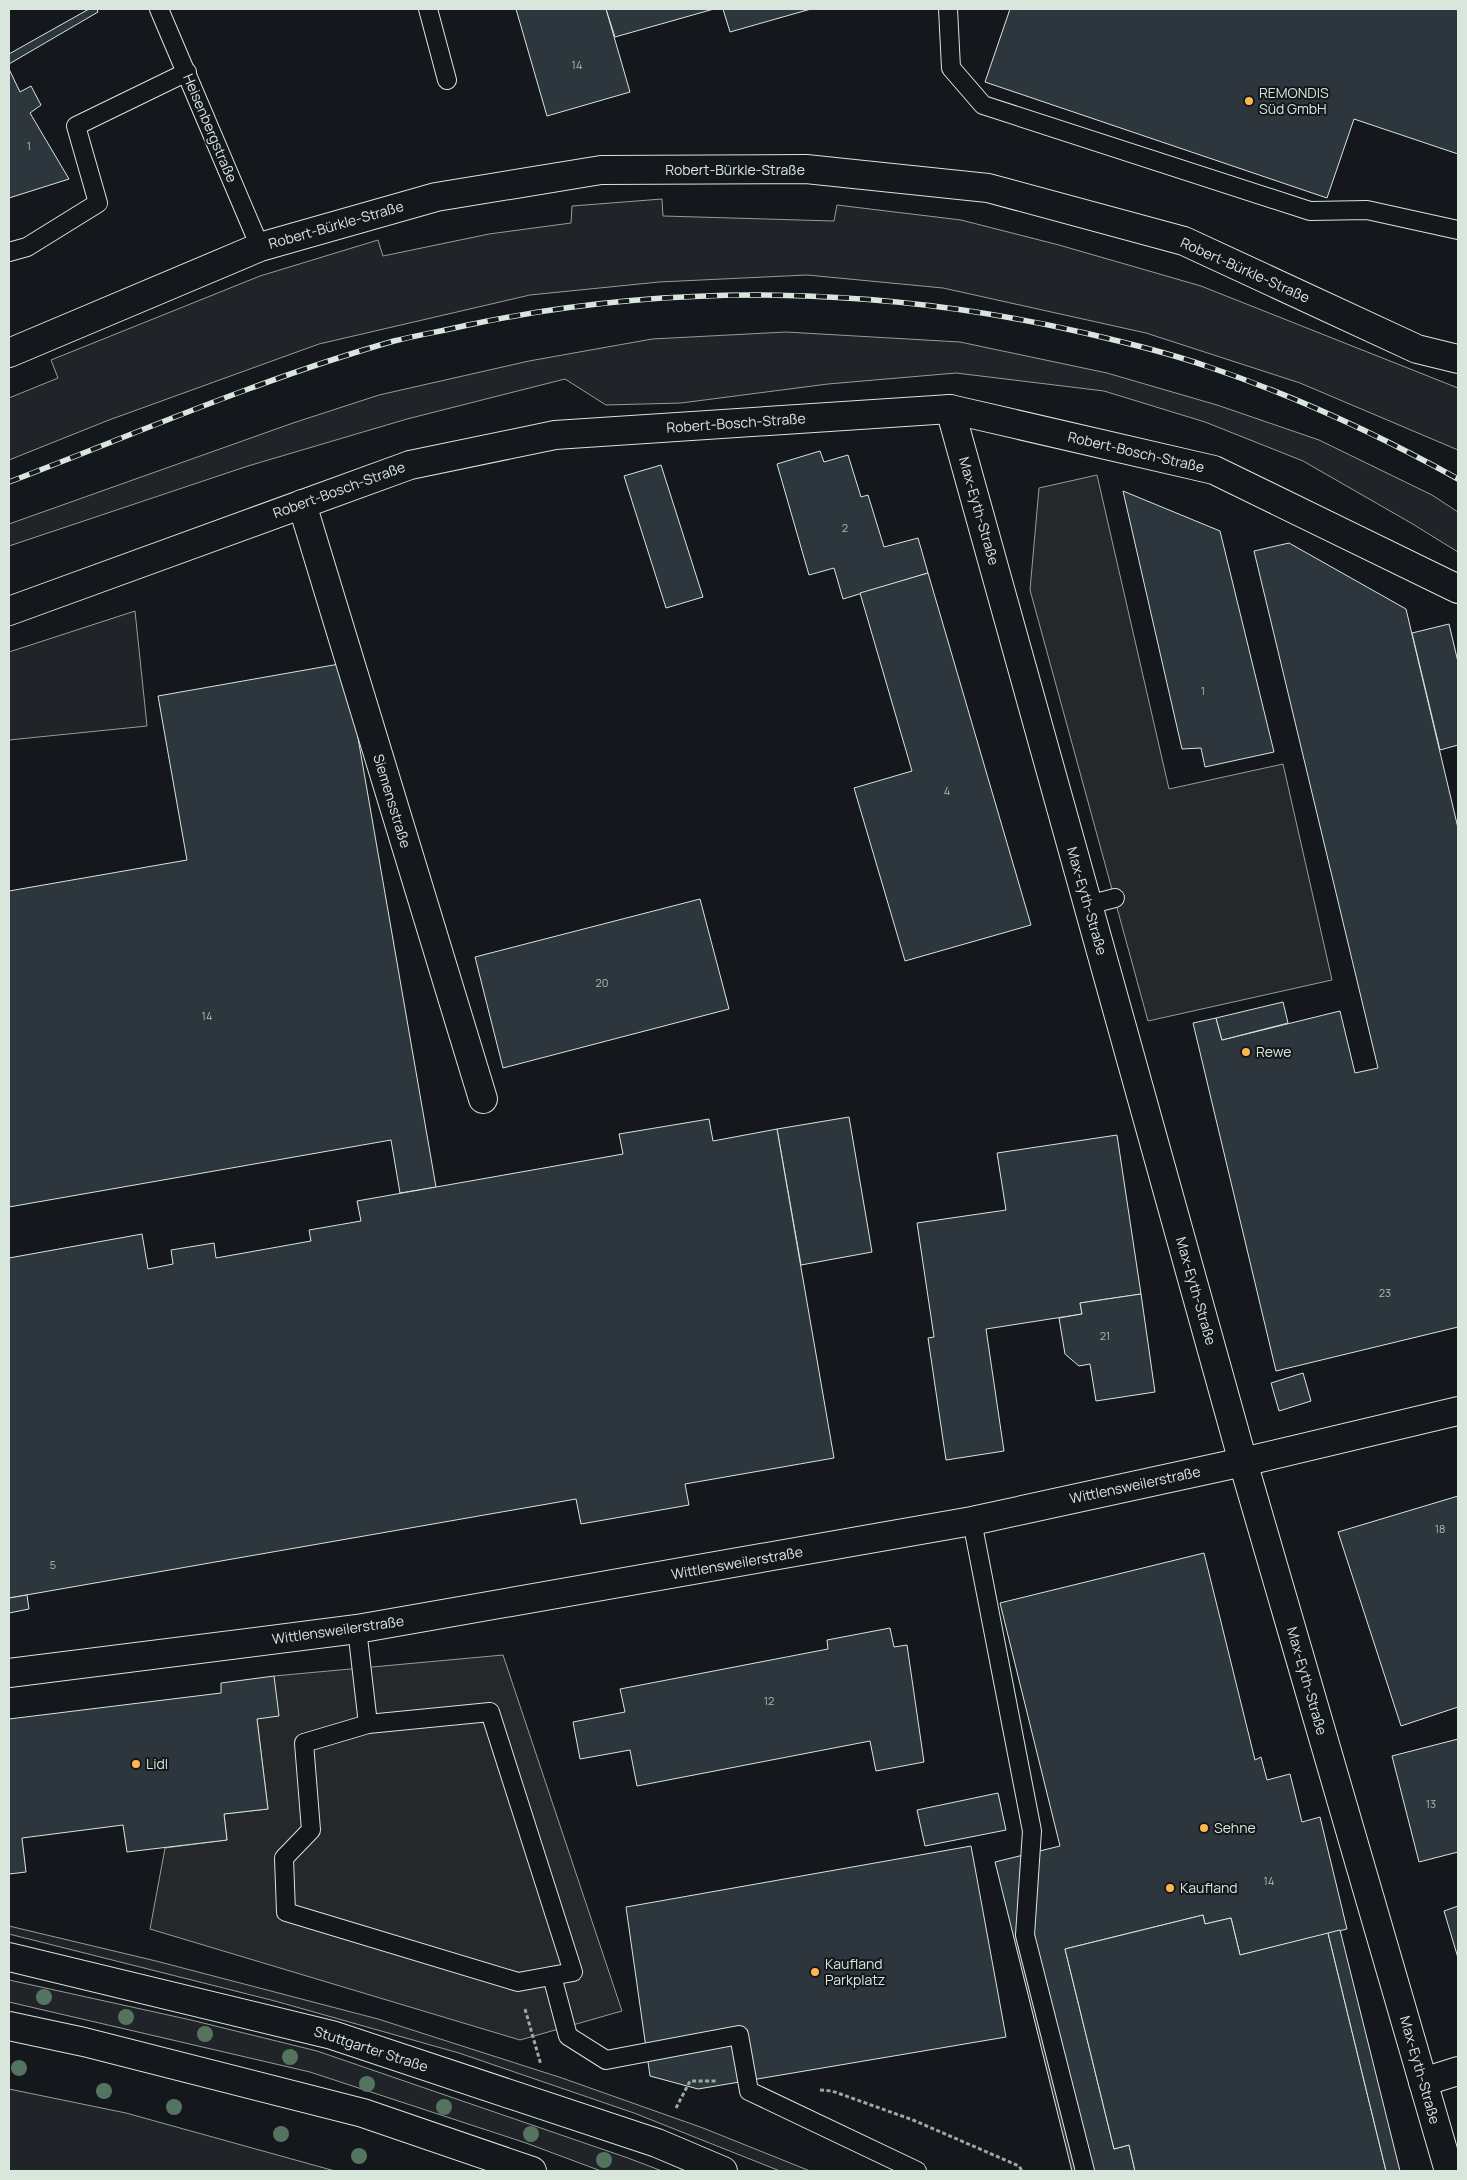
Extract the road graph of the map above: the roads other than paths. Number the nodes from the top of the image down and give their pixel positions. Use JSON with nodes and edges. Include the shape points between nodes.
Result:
{"nodes":[{"id":1,"x":159,"y":9,"type":"edge"},
{"id":2,"x":428,"y":9,"type":"edge"},
{"id":3,"x":948,"y":9,"type":"edge"},
{"id":4,"x":187,"y":72,"type":"junction"},
{"id":5,"x":447,"y":80,"type":"dead end"},
{"id":6,"x":1458,"y":230,"type":"edge"},
{"id":7,"x":260,"y":247,"type":"junction"},
{"id":8,"x":9,"y":252,"type":"edge"},
{"id":9,"x":9,"y":353,"type":"edge"},
{"id":10,"x":1458,"y":359,"type":"edge"},
{"id":11,"x":950,"y":409,"type":"junction"},
{"id":12,"x":302,"y":504,"type":"junction"},
{"id":13,"x":1458,"y":588,"type":"edge"},
{"id":14,"x":9,"y":611,"type":"edge"},
{"id":15,"x":1115,"y":898,"type":"dead end"},
{"id":16,"x":1088,"y":904,"type":"junction"},
{"id":17,"x":483,"y":1099,"type":"dead end"},
{"id":18,"x":1458,"y":1411,"type":"edge"},
{"id":19,"x":1243,"y":1462,"type":"junction"},
{"id":20,"x":972,"y":1521,"type":"junction"},
{"id":21,"x":357,"y":1629,"type":"junction"},
{"id":22,"x":9,"y":1674,"type":"edge"},
{"id":23,"x":368,"y":1724,"type":"junction"},
{"id":24,"x":9,"y":1957,"type":"edge"},
{"id":25,"x":552,"y":1976,"type":"junction"},
{"id":26,"x":9,"y":2026,"type":"edge"},
{"id":27,"x":1458,"y":2071,"type":"edge"},
{"id":28,"x":1423,"y":2082,"type":"junction"},
{"id":29,"x":532,"y":2171,"type":"edge"},
{"id":30,"x":724,"y":2171,"type":"edge"},
{"id":31,"x":917,"y":2171,"type":"edge"},
{"id":32,"x":1084,"y":2171,"type":"edge"},
{"id":33,"x":1449,"y":2171,"type":"edge"}],
"edges":[{"from":1,"to":4,"type":"lane","name":"Heisenbergstraße"},
{"from":2,"to":5,"type":"lane"},
{"from":3,"to":6,"type":"lane","via":[[951,68],[983,105],[1310,211],[1366,210]]},
{"from":4,"to":7,"type":"lane","name":"Heisenbergstraße"},
{"from":4,"to":8,"type":"lane","via":[[76,126],[98,203],[27,247]]},
{"from":7,"to":9,"type":"street","name":"Robert-Bürkle-Straße"},
{"from":7,"to":10,"type":"street","name":"Robert-Bürkle-Straße","via":[[436,197],[601,170],[806,170],[988,188],[1184,241],[1417,349]]},
{"from":11,"to":12,"type":"street","name":"Robert-Bosch-Straße","via":[[555,435],[410,464]]},
{"from":11,"to":13,"type":"street","name":"Robert-Bosch-Straße","via":[[1214,470]]},
{"from":11,"to":16,"type":"street","name":"Max-Eyth-Straße"},
{"from":12,"to":14,"type":"street","name":"Robert-Bosch-Straße"},
{"from":12,"to":17,"type":"street","name":"Siemensstraße"},
{"from":15,"to":16,"type":"lane"},
{"from":16,"to":19,"type":"street","name":"Max-Eyth-Straße"},
{"from":18,"to":19,"type":"street","name":"Wittlensweilerstraße"},
{"from":19,"to":20,"type":"street","name":"Wittlensweilerstraße"},
{"from":19,"to":28,"type":"street","name":"Max-Eyth-Straße"},
{"from":20,"to":21,"type":"street","name":"Wittlensweilerstraße"},
{"from":20,"to":32,"type":"lane","via":[[1032,1831],[1025,1934]]},
{"from":21,"to":22,"type":"street","name":"Wittlensweilerstraße"},
{"from":21,"to":23,"type":"lane"},
{"from":23,"to":25,"type":"lane","via":[[490,1712],[573,1972]]},
{"from":23,"to":25,"type":"lane","via":[[304,1743],[311,1830],[284,1858],[286,1912],[518,1982]]},
{"from":24,"to":30,"type":"street","name":"Stuttgarter Straße","via":[[332,2035],[657,2143]]},
{"from":25,"to":31,"type":"lane","via":[[568,2036],[606,2060],[739,2035],[749,2091]]},
{"from":26,"to":29,"type":"street","via":[[363,2113]]},
{"from":27,"to":28,"type":"street"},
{"from":28,"to":33,"type":"street","name":"Max-Eyth-Straße"}]}
